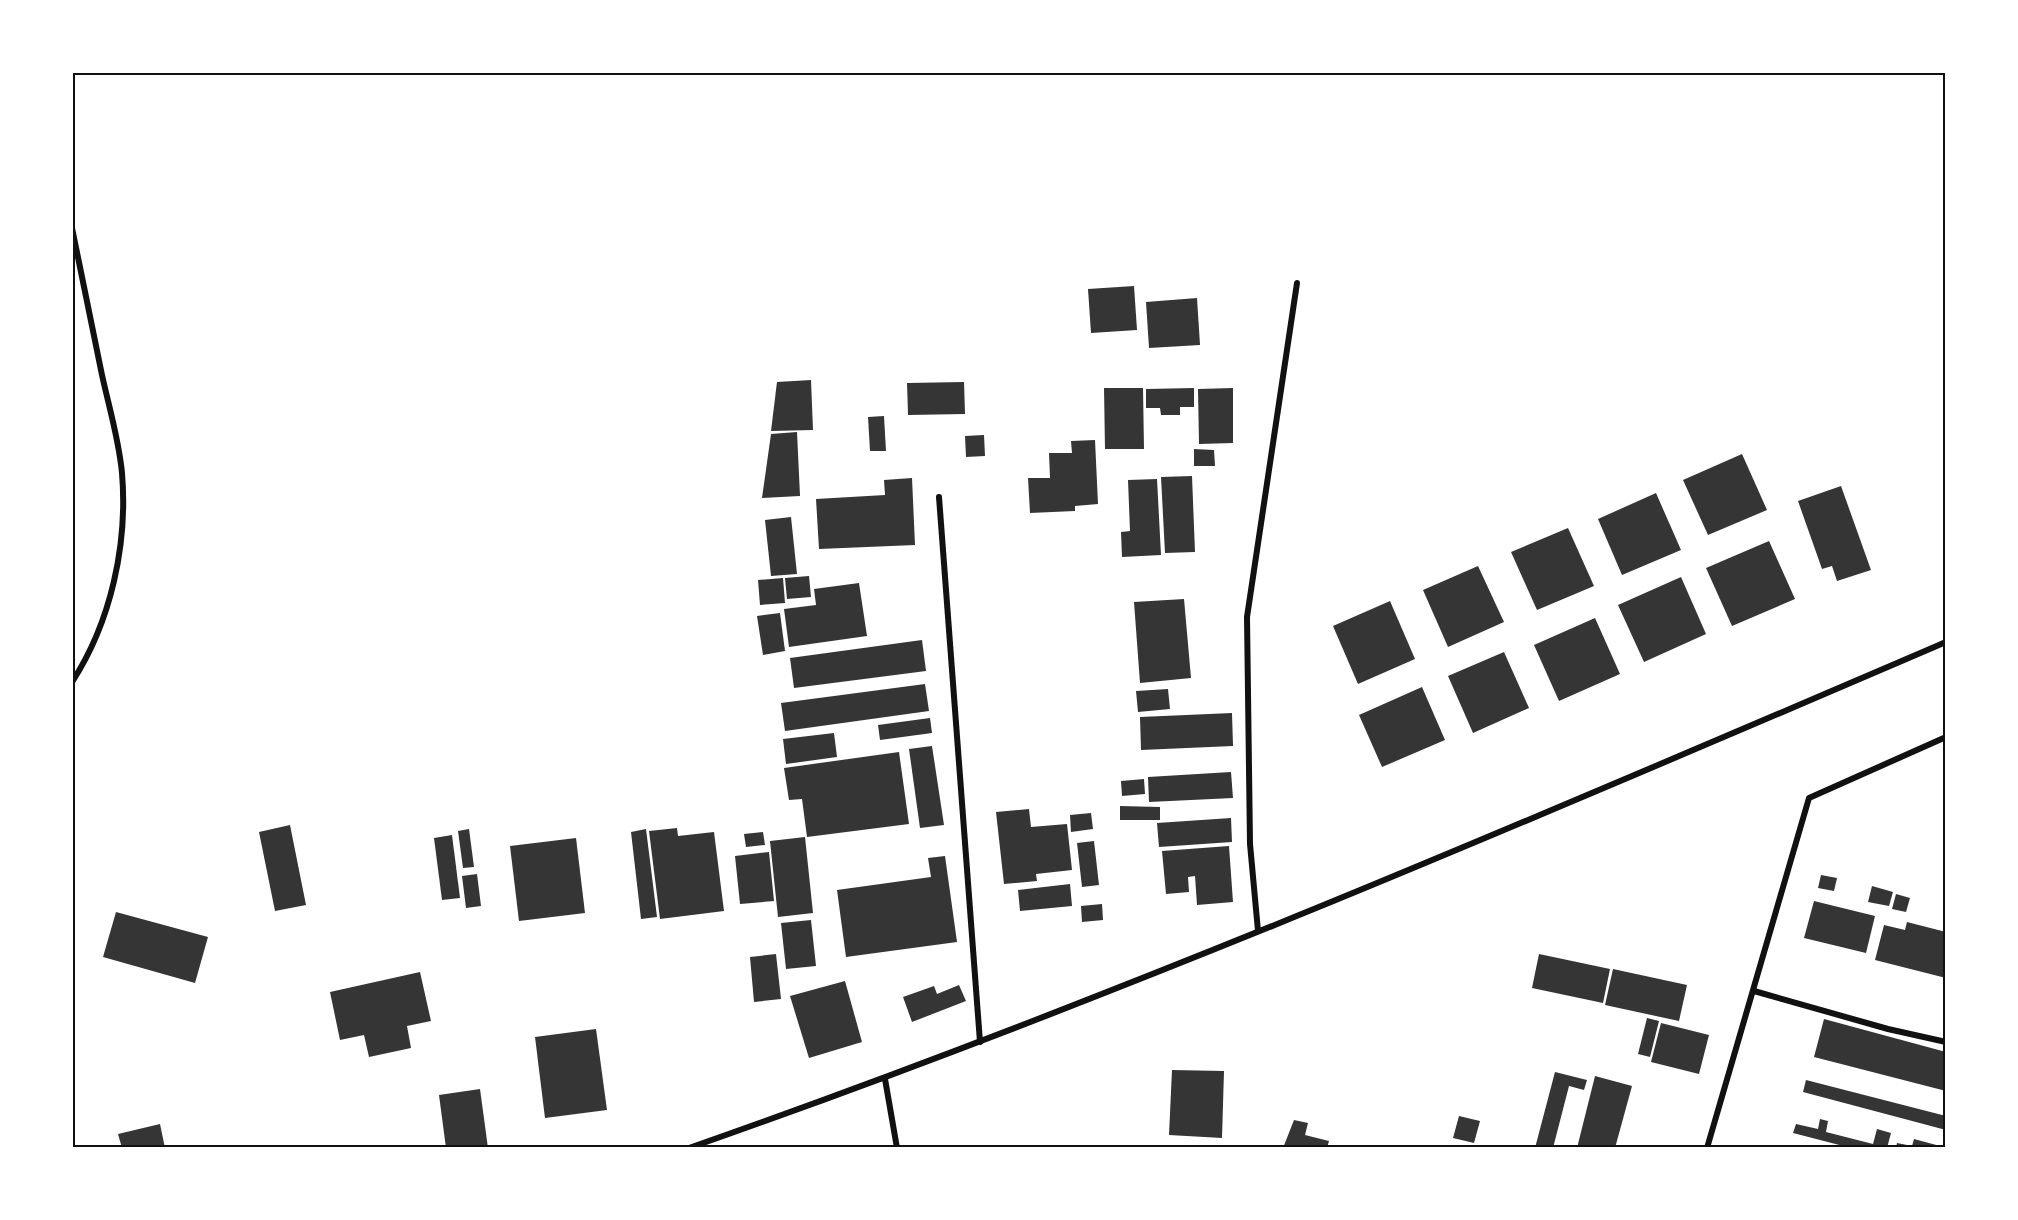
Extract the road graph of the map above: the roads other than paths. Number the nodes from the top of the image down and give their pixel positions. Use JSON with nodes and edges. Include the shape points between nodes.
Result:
{"nodes":[{"id":1,"x":72,"y":228,"type":"edge"},
{"id":2,"x":1297,"y":283,"type":"dead end"},
{"id":3,"x":939,"y":497,"type":"dead end"},
{"id":4,"x":1946,"y":642,"type":"edge"},
{"id":5,"x":72,"y":682,"type":"edge"},
{"id":6,"x":1946,"y":737,"type":"edge"},
{"id":7,"x":1258,"y":931,"type":"junction"},
{"id":8,"x":1754,"y":991,"type":"junction"},
{"id":9,"x":980,"y":1042,"type":"junction"},
{"id":10,"x":1946,"y":1042,"type":"edge"},
{"id":11,"x":885,"y":1079,"type":"junction"},
{"id":12,"x":689,"y":1148,"type":"edge"},
{"id":13,"x":897,"y":1148,"type":"edge"},
{"id":14,"x":1707,"y":1148,"type":"edge"}],
"edges":[{"from":1,"to":5,"type":"street","via":[[122,472],[123,515],[119,558],[109,600]]},
{"from":2,"to":7,"type":"street","via":[[1247,617],[1250,844]]},
{"from":3,"to":9,"type":"street"},
{"from":4,"to":7,"type":"street"},
{"from":6,"to":8,"type":"street","via":[[1809,798]]},
{"from":7,"to":9,"type":"street"},
{"from":8,"to":10,"type":"street"},
{"from":8,"to":14,"type":"street"},
{"from":9,"to":11,"type":"street"},
{"from":11,"to":12,"type":"street"},
{"from":11,"to":13,"type":"street"}]}
